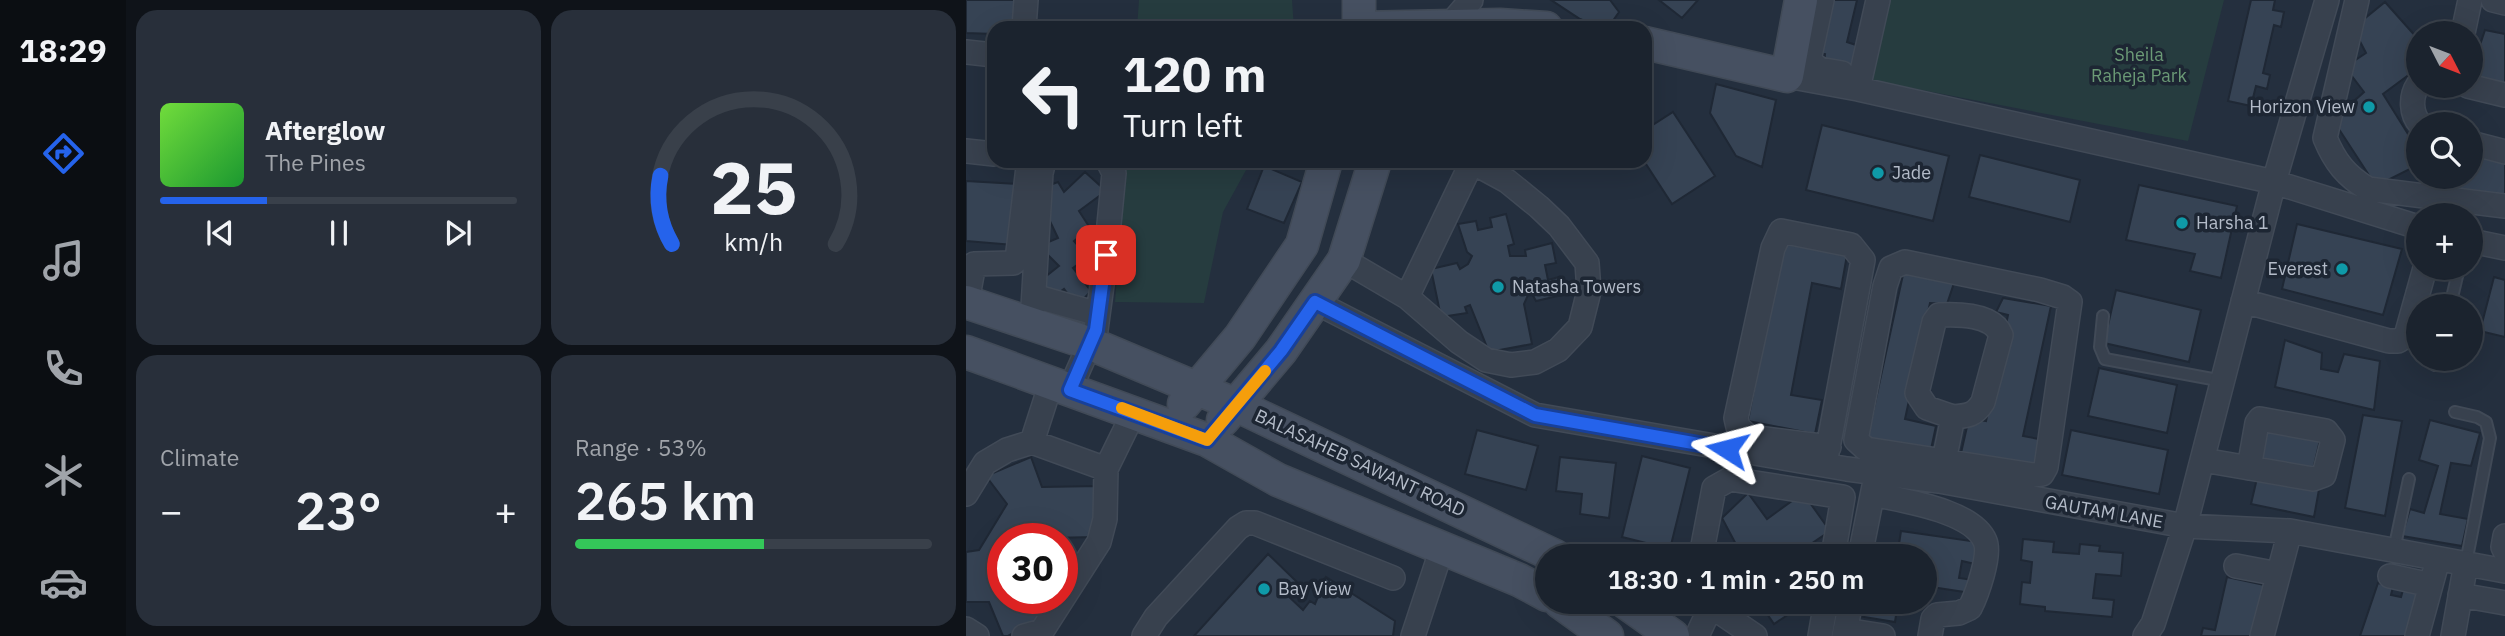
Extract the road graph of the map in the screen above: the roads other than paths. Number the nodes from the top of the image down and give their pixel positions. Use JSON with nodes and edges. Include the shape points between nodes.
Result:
{"nodes":[{"id":1,"x":1026,"y":0,"type":"edge"},
{"id":2,"x":1359,"y":0,"type":"edge"},
{"id":3,"x":1400,"y":0,"type":"edge"},
{"id":4,"x":1471,"y":0,"type":"edge"},
{"id":5,"x":1780,"y":0,"type":"edge"},
{"id":6,"x":1801,"y":0,"type":"edge"},
{"id":7,"x":1822,"y":0,"type":"edge"},
{"id":8,"x":1878,"y":0,"type":"edge"},
{"id":9,"x":2327,"y":0,"type":"edge"},
{"id":10,"x":2357,"y":0,"type":"edge"},
{"id":11,"x":2470,"y":0,"type":"edge"},
{"id":12,"x":2493,"y":0,"type":"edge"},
{"id":13,"x":2505,"y":3,"type":"edge"},
{"id":14,"x":1024,"y":21,"type":"edge"},
{"id":15,"x":1359,"y":21,"type":"edge"},
{"id":16,"x":1400,"y":21,"type":"edge"},
{"id":17,"x":1453,"y":21,"type":"edge"},
{"id":18,"x":2466,"y":21,"type":"edge"},
{"id":19,"x":1652,"y":45,"type":"edge"},
{"id":20,"x":966,"y":52,"type":"edge"},
{"id":21,"x":987,"y":54,"type":"edge"},
{"id":22,"x":2306,"y":72,"type":"junction"},
{"id":23,"x":1776,"y":73,"type":"junction"},
{"id":24,"x":2339,"y":81,"type":"junction"},
{"id":25,"x":1860,"y":82,"type":"junction"},
{"id":26,"x":2483,"y":90,"type":"edge"},
{"id":27,"x":2505,"y":95,"type":"edge"},
{"id":28,"x":2483,"y":146,"type":"edge"},
{"id":29,"x":966,"y":151,"type":"edge"},
{"id":30,"x":2505,"y":152,"type":"edge"},
{"id":31,"x":987,"y":153,"type":"edge"},
{"id":32,"x":1028,"y":168,"type":"edge"},
{"id":33,"x":1043,"y":168,"type":"edge"},
{"id":34,"x":1112,"y":168,"type":"edge"},
{"id":35,"x":1324,"y":168,"type":"edge"},
{"id":36,"x":1373,"y":168,"type":"edge"},
{"id":37,"x":1468,"y":168,"type":"edge"},
{"id":38,"x":1482,"y":168,"type":"edge"},
{"id":39,"x":2273,"y":182,"type":"junction"},
{"id":40,"x":2431,"y":197,"type":"edge"},
{"id":41,"x":2505,"y":206,"type":"edge"},
{"id":42,"x":2406,"y":223,"type":"edge"},
{"id":43,"x":2483,"y":243,"type":"edge"},
{"id":44,"x":2505,"y":248,"type":"edge"},
{"id":45,"x":1344,"y":260,"type":"junction"},
{"id":46,"x":970,"y":263,"type":"edge"},
{"id":47,"x":1985,"y":280,"type":"junction"},
{"id":48,"x":2422,"y":280,"type":"edge"},
{"id":49,"x":1407,"y":297,"type":"junction"},
{"id":50,"x":2244,"y":301,"type":"junction"},
{"id":51,"x":966,"y":302,"type":"edge"},
{"id":52,"x":1315,"y":302,"type":"junction"},
{"id":53,"x":1031,"y":309,"type":"junction"},
{"id":54,"x":2103,"y":316,"type":"dead end"},
{"id":55,"x":1976,"y":318,"type":"junction"},
{"id":56,"x":1094,"y":329,"type":"junction"},
{"id":57,"x":966,"y":352,"type":"edge"},
{"id":58,"x":2223,"y":381,"type":"junction"},
{"id":59,"x":1060,"y":386,"type":"junction"},
{"id":60,"x":1197,"y":390,"type":"junction"},
{"id":61,"x":1236,"y":405,"type":"junction"},
{"id":62,"x":1134,"y":412,"type":"junction"},
{"id":63,"x":2455,"y":412,"type":"dead end"},
{"id":64,"x":1952,"y":417,"type":"junction"},
{"id":65,"x":1164,"y":423,"type":"junction"},
{"id":66,"x":1207,"y":440,"type":"junction"},
{"id":67,"x":1032,"y":442,"type":"junction"},
{"id":68,"x":1834,"y":460,"type":"junction"},
{"id":69,"x":2203,"y":460,"type":"junction"},
{"id":70,"x":2249,"y":468,"type":"dead end"},
{"id":71,"x":1106,"y":470,"type":"junction"},
{"id":72,"x":1941,"y":471,"type":"junction"},
{"id":73,"x":2409,"y":479,"type":"dead end"},
{"id":74,"x":1875,"y":484,"type":"junction"},
{"id":75,"x":966,"y":494,"type":"edge"},
{"id":76,"x":1843,"y":497,"type":"junction"},
{"id":77,"x":2185,"y":526,"type":"junction"},
{"id":78,"x":2290,"y":531,"type":"junction"},
{"id":79,"x":2505,"y":536,"type":"edge"},
{"id":80,"x":1703,"y":544,"type":"edge"},
{"id":81,"x":1835,"y":544,"type":"edge"},
{"id":82,"x":1862,"y":544,"type":"edge"},
{"id":83,"x":1535,"y":547,"type":"edge"},
{"id":84,"x":1442,"y":548,"type":"junction"},
{"id":85,"x":2394,"y":550,"type":"junction"},
{"id":86,"x":2505,"y":551,"type":"edge"},
{"id":87,"x":2438,"y":559,"type":"junction"},
{"id":88,"x":2466,"y":564,"type":"junction"},
{"id":89,"x":2236,"y":566,"type":"dead end"},
{"id":90,"x":2505,"y":571,"type":"edge"},
{"id":91,"x":2278,"y":574,"type":"junction"},
{"id":92,"x":2390,"y":576,"type":"dead end"},
{"id":93,"x":1393,"y":579,"type":"dead end"},
{"id":94,"x":2431,"y":585,"type":"junction"},
{"id":95,"x":1535,"y":589,"type":"edge"},
{"id":96,"x":2460,"y":595,"type":"junction"},
{"id":97,"x":2505,"y":603,"type":"edge"},
{"id":98,"x":1577,"y":614,"type":"edge"},
{"id":99,"x":1642,"y":614,"type":"edge"},
{"id":100,"x":1706,"y":614,"type":"edge"},
{"id":101,"x":1724,"y":614,"type":"edge"},
{"id":102,"x":1824,"y":614,"type":"edge"},
{"id":103,"x":1849,"y":614,"type":"edge"},
{"id":104,"x":966,"y":629,"type":"edge"},
{"id":105,"x":1845,"y":633,"type":"edge"},
{"id":106,"x":977,"y":636,"type":"edge"},
{"id":107,"x":1024,"y":636,"type":"edge"},
{"id":108,"x":1144,"y":636,"type":"edge"},
{"id":109,"x":1413,"y":636,"type":"edge"},
{"id":110,"x":1607,"y":636,"type":"edge"},
{"id":111,"x":1674,"y":636,"type":"edge"},
{"id":112,"x":1697,"y":636,"type":"edge"},
{"id":113,"x":1755,"y":636,"type":"edge"},
{"id":114,"x":1820,"y":636,"type":"edge"},
{"id":115,"x":1883,"y":636,"type":"edge"},
{"id":116,"x":1930,"y":636,"type":"edge"},
{"id":117,"x":2145,"y":636,"type":"edge"},
{"id":118,"x":2262,"y":636,"type":"edge"},
{"id":119,"x":2417,"y":636,"type":"edge"},
{"id":120,"x":2453,"y":636,"type":"edge"}],
"edges":[{"from":1,"to":14,"type":"street"},
{"from":2,"to":15,"type":"main road"},
{"from":3,"to":16,"type":"main road"},
{"from":4,"to":17,"type":"street"},
{"from":5,"to":23,"type":"main road"},
{"from":6,"to":23,"type":"main road"},
{"from":7,"to":25,"type":"street","via":[[1809,60],[1819,69]]},
{"from":8,"to":25,"type":"street"},
{"from":9,"to":22,"type":"street"},
{"from":10,"to":24,"type":"street"},
{"from":11,"to":18,"type":"street"},
{"from":12,"to":13,"type":"street"},
{"from":19,"to":23,"type":"main road"},
{"from":20,"to":21,"type":"street"},
{"from":22,"to":24,"type":"street"},
{"from":22,"to":39,"type":"street"},
{"from":23,"to":25,"type":"street"},
{"from":24,"to":40,"type":"street","via":[[2325,138],[2342,170],[2368,189]]},
{"from":25,"to":39,"type":"street"},
{"from":26,"to":27,"type":"street"},
{"from":28,"to":30,"type":"street"},
{"from":29,"to":31,"type":"street"},
{"from":32,"to":46,"type":"street","via":[[1017,260],[1013,264]]},
{"from":33,"to":53,"type":"street"},
{"from":34,"to":56,"type":"street"},
{"from":35,"to":60,"type":"main road","via":[[1302,245],[1240,337]]},
{"from":36,"to":45,"type":"main road"},
{"from":37,"to":49,"type":"street"},
{"from":38,"to":49,"type":"street","via":[[1539,207],[1587,263],[1589,290],[1580,327],[1558,350],[1535,362],[1511,365],[1477,354]]},
{"from":39,"to":42,"type":"street"},
{"from":39,"to":50,"type":"street"},
{"from":40,"to":41,"type":"street"},
{"from":43,"to":44,"type":"street"},
{"from":45,"to":49,"type":"street"},
{"from":45,"to":52,"type":"main road"},
{"from":46,"to":51,"type":"street"},
{"from":47,"to":55,"type":"street"},
{"from":47,"to":72,"type":"street","via":[[2040,290],[2070,302],[2046,467],[2042,474],[2033,475]]},
{"from":47,"to":72,"type":"street","via":[[1905,262],[1891,268],[1885,286],[1856,440],[1866,449]]},
{"from":48,"to":50,"type":"street","via":[[2406,336],[2398,341]]},
{"from":50,"to":58,"type":"street"},
{"from":51,"to":53,"type":"main road","name":"BALASAHEB SAWANT ROAD"},
{"from":52,"to":61,"type":"main road"},
{"from":52,"to":68,"type":"street","name":"GAUTAM LANE","via":[[1535,415],[1703,445]]},
{"from":53,"to":56,"type":"main road","name":"BALASAHEB SAWANT ROAD"},
{"from":54,"to":58,"type":"lane","via":[[2100,347],[2105,359]]},
{"from":55,"to":64,"type":"street","via":[[1998,327],[2001,335],[1983,402],[1971,415]]},
{"from":55,"to":64,"type":"street","via":[[1939,315],[1934,322],[1917,393],[1927,408]]},
{"from":56,"to":59,"type":"street"},
{"from":56,"to":60,"type":"main road","name":"BALASAHEB SAWANT ROAD"},
{"from":57,"to":59,"type":"main road"},
{"from":58,"to":69,"type":"street"},
{"from":59,"to":62,"type":"main road"},
{"from":59,"to":67,"type":"street"},
{"from":60,"to":61,"type":"main road","name":"BALASAHEB SAWANT ROAD"},
{"from":60,"to":65,"type":"main road"},
{"from":61,"to":66,"type":"main road"},
{"from":61,"to":83,"type":"main road","name":"BALASAHEB SAWANT ROAD"},
{"from":62,"to":65,"type":"main road"},
{"from":62,"to":71,"type":"street"},
{"from":63,"to":88,"type":"lane","via":[[2486,422],[2490,438]]},
{"from":64,"to":72,"type":"street"},
{"from":65,"to":66,"type":"main road"},
{"from":66,"to":84,"type":"main road","via":[[1278,480]]},
{"from":67,"to":71,"type":"street"},
{"from":67,"to":75,"type":"street","via":[[985,463]]},
{"from":68,"to":68,"type":"street","via":[[1863,260],[1851,245],[1781,230],[1773,248],[1736,418],[1738,427],[1749,437]]},
{"from":68,"to":74,"type":"street","name":"GAUTAM LANE"},
{"from":68,"to":76,"type":"street"},
{"from":69,"to":70,"type":"street"},
{"from":69,"to":77,"type":"street"},
{"from":71,"to":107,"type":"street","via":[[1105,519],[1099,542],[1042,631]]},
{"from":72,"to":74,"type":"street","name":"GAUTAM LANE"},
{"from":72,"to":77,"type":"street","name":"GAUTAM LANE"},
{"from":73,"to":85,"type":"lane"},
{"from":74,"to":82,"type":"street"},
{"from":74,"to":116,"type":"street","via":[[1970,525],[1986,543],[1987,557],[1970,608],[1937,615]]},
{"from":76,"to":80,"type":"street","via":[[1730,479],[1714,488]]},
{"from":76,"to":81,"type":"street"},
{"from":77,"to":78,"type":"street","name":"GAUTAM LANE"},
{"from":77,"to":117,"type":"street"},
{"from":78,"to":85,"type":"street","name":"GAUTAM LANE"},
{"from":78,"to":91,"type":"street"},
{"from":79,"to":86,"type":"street"},
{"from":84,"to":95,"type":"main road"},
{"from":84,"to":109,"type":"street"},
{"from":85,"to":87,"type":"street","name":"GAUTAM LANE"},
{"from":87,"to":88,"type":"street","name":"GAUTAM LANE"},
{"from":87,"to":94,"type":"street"},
{"from":88,"to":90,"type":"street","name":"GAUTAM LANE"},
{"from":88,"to":96,"type":"street"},
{"from":89,"to":91,"type":"street"},
{"from":91,"to":118,"type":"street"},
{"from":92,"to":94,"type":"street"},
{"from":93,"to":108,"type":"street","via":[[1353,570],[1255,523],[1246,523],[1156,617]]},
{"from":94,"to":119,"type":"street"},
{"from":96,"to":97,"type":"street"},
{"from":96,"to":120,"type":"street"},
{"from":98,"to":110,"type":"main road"},
{"from":99,"to":111,"type":"main road"},
{"from":100,"to":112,"type":"street"},
{"from":101,"to":113,"type":"street"},
{"from":102,"to":114,"type":"street"},
{"from":103,"to":105,"type":"street"},
{"from":104,"to":106,"type":"street"},
{"from":105,"to":115,"type":"street"}]}
